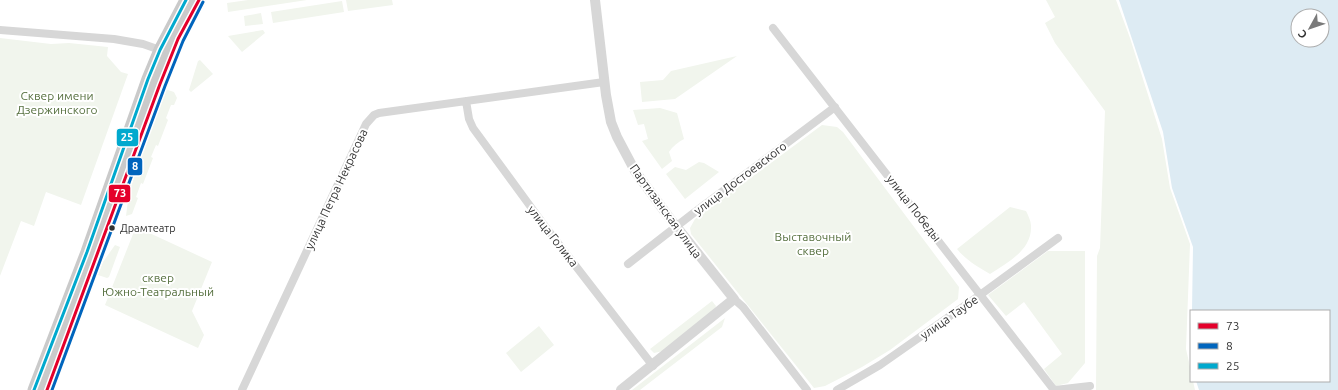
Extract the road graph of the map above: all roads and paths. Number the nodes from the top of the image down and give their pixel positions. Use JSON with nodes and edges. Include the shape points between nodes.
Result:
{"nodes":[{"id":1,"x":186,"y":0,"type":"edge"},
{"id":2,"x":199,"y":0,"type":"edge"},
{"id":3,"x":595,"y":0,"type":"edge"},
{"id":4,"x":773,"y":28,"type":"dead end"},
{"id":5,"x":0,"y":30,"type":"edge"},
{"id":6,"x":160,"y":50,"type":"junction"},
{"id":7,"x":604,"y":82,"type":"junction"},
{"id":8,"x":466,"y":101,"type":"junction"},
{"id":9,"x":835,"y":107,"type":"junction"},
{"id":10,"x":676,"y":226,"type":"junction"},
{"id":11,"x":1058,"y":238,"type":"dead end"},
{"id":12,"x":628,"y":264,"type":"dead end"},
{"id":13,"x":980,"y":295,"type":"junction"},
{"id":14,"x":734,"y":299,"type":"junction"},
{"id":15,"x":653,"y":366,"type":"junction"},
{"id":16,"x":1090,"y":386,"type":"dead end"},
{"id":17,"x":34,"y":390,"type":"edge"},
{"id":18,"x":47,"y":390,"type":"edge"},
{"id":19,"x":242,"y":390,"type":"edge"},
{"id":20,"x":621,"y":390,"type":"edge"},
{"id":21,"x":807,"y":390,"type":"edge"},
{"id":22,"x":837,"y":390,"type":"edge"},
{"id":23,"x":1054,"y":390,"type":"edge"}],
"edges":[{"from":1,"to":6,"type":"main road"},
{"from":2,"to":18,"type":"main road","via":[[178,39],[160,84]]},
{"from":3,"to":7,"type":"street","name":"Партизанская улица"},
{"from":4,"to":9,"type":"street","name":"улица Победы"},
{"from":5,"to":6,"type":"street","via":[[114,39]]},
{"from":6,"to":17,"type":"main road"},
{"from":7,"to":8,"type":"street","name":"улица Петра Некрасова"},
{"from":7,"to":10,"type":"street","name":"Партизанская улица","via":[[611,122],[622,148],[635,171]]},
{"from":8,"to":15,"type":"street","name":"улица Голика","via":[[473,128]]},
{"from":8,"to":19,"type":"street","name":"улица Петра Некрасова","via":[[379,113],[369,119]]},
{"from":9,"to":10,"type":"street","name":"улица Достоевского"},
{"from":9,"to":13,"type":"street","name":"улица Победы"},
{"from":10,"to":12,"type":"street","name":"улица Достоевского"},
{"from":10,"to":14,"type":"street","name":"Партизанская улица"},
{"from":11,"to":13,"type":"street","name":"улица Таубе"},
{"from":13,"to":22,"type":"street","name":"улица Таубе","via":[[880,365]]},
{"from":13,"to":23,"type":"street","name":"улица Победы"},
{"from":14,"to":15,"type":"street"},
{"from":14,"to":21,"type":"street","name":"Партизанская улица","via":[[743,307]]},
{"from":15,"to":20,"type":"street"},
{"from":16,"to":23,"type":"street","name":"улица Победы"}]}
